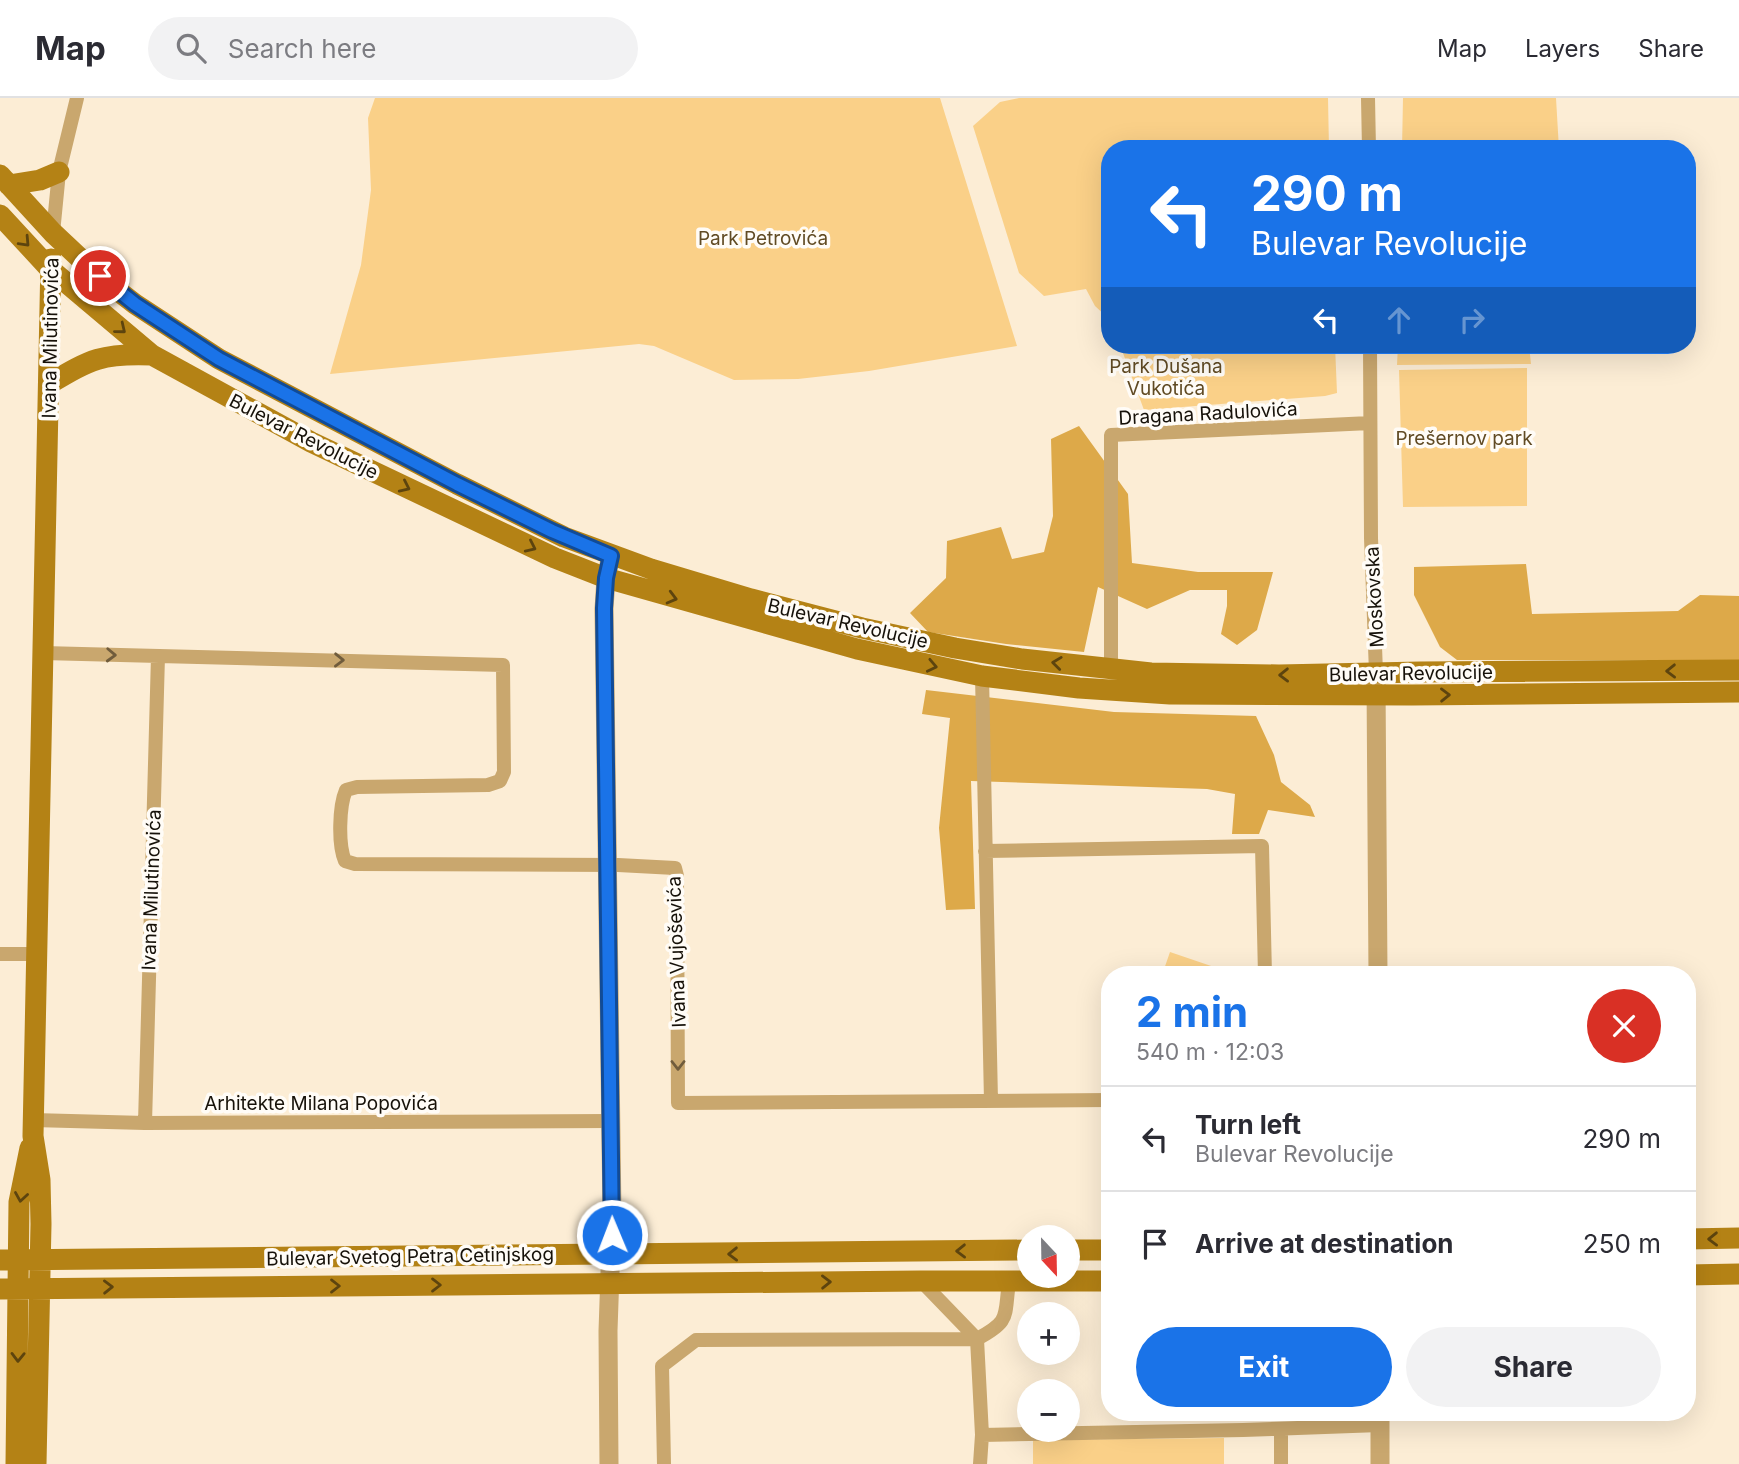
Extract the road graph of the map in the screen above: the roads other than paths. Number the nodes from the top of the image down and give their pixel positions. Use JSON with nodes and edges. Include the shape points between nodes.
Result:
{"nodes":[{"id":1,"x":77,"y":98,"type":"edge"},
{"id":2,"x":1368,"y":98,"type":"edge"},
{"id":3,"x":1369,"y":140,"type":"edge"},
{"id":4,"x":60,"y":172,"type":"junction"},
{"id":5,"x":4,"y":180,"type":"edge"},
{"id":6,"x":0,"y":215,"type":"edge"},
{"id":7,"x":52,"y":233,"type":"junction"},
{"id":8,"x":50,"y":270,"type":"junction"},
{"id":9,"x":1370,"y":354,"type":"edge"},
{"id":10,"x":152,"y":355,"type":"junction"},
{"id":11,"x":49,"y":384,"type":"junction"},
{"id":12,"x":1370,"y":423,"type":"junction"},
{"id":13,"x":611,"y":556,"type":"junction"},
{"id":14,"x":606,"y":578,"type":"junction"},
{"id":15,"x":43,"y":653,"type":"junction"},
{"id":16,"x":158,"y":656,"type":"junction"},
{"id":17,"x":1111,"y":669,"type":"junction"},
{"id":18,"x":1739,"y":670,"type":"edge"},
{"id":19,"x":1376,"y":673,"type":"junction"},
{"id":20,"x":982,"y":676,"type":"junction"},
{"id":21,"x":1739,"y":692,"type":"edge"},
{"id":22,"x":1377,"y":695,"type":"junction"},
{"id":23,"x":985,"y":851,"type":"junction"},
{"id":24,"x":608,"y":866,"type":"junction"},
{"id":25,"x":0,"y":954,"type":"edge"},
{"id":26,"x":37,"y":954,"type":"junction"},
{"id":27,"x":1265,"y":966,"type":"edge"},
{"id":28,"x":1378,"y":966,"type":"edge"},
{"id":29,"x":1101,"y":1100,"type":"edge"},
{"id":30,"x":991,"y":1101,"type":"junction"},
{"id":31,"x":609,"y":1121,"type":"junction"},
{"id":32,"x":145,"y":1123,"type":"junction"},
{"id":33,"x":33,"y":1128,"type":"junction"},
{"id":34,"x":1739,"y":1238,"type":"edge"},
{"id":35,"x":1696,"y":1239,"type":"edge"},
{"id":36,"x":1017,"y":1250,"type":"edge"},
{"id":37,"x":1080,"y":1250,"type":"edge"},
{"id":38,"x":1101,"y":1250,"type":"edge"},
{"id":39,"x":611,"y":1255,"type":"junction"},
{"id":40,"x":20,"y":1259,"type":"edge"},
{"id":41,"x":1739,"y":1274,"type":"edge"},
{"id":42,"x":1696,"y":1275,"type":"edge"},
{"id":43,"x":921,"y":1281,"type":"junction"},
{"id":44,"x":1101,"y":1281,"type":"edge"},
{"id":45,"x":1009,"y":1282,"type":"junction"},
{"id":46,"x":610,"y":1285,"type":"junction"},
{"id":47,"x":20,"y":1288,"type":"edge"},
{"id":48,"x":977,"y":1339,"type":"junction"},
{"id":49,"x":1360,"y":1421,"type":"edge"},
{"id":50,"x":1380,"y":1421,"type":"edge"},
{"id":51,"x":1281,"y":1429,"type":"junction"},
{"id":52,"x":982,"y":1435,"type":"junction"},
{"id":53,"x":16,"y":1464,"type":"edge"},
{"id":54,"x":36,"y":1464,"type":"edge"},
{"id":55,"x":609,"y":1464,"type":"edge"},
{"id":56,"x":664,"y":1464,"type":"edge"},
{"id":57,"x":981,"y":1464,"type":"edge"},
{"id":58,"x":1281,"y":1464,"type":"edge"},
{"id":59,"x":1380,"y":1464,"type":"edge"}],
"edges":[{"from":1,"to":4,"type":"street"},
{"from":2,"to":3,"type":"street"},
{"from":4,"to":5,"type":"main road","via":[[40,180]]},
{"from":4,"to":7,"type":"street"},
{"from":5,"to":7,"type":"main road","name":"Bulevar Revolucije"},
{"from":6,"to":8,"type":"main road","name":"Bulevar Revolucije","one_way":true},
{"from":7,"to":8,"type":"main road","name":"Ivana Milutinovića"},
{"from":7,"to":13,"type":"main road","name":"Bulevar Revolucije","via":[[135,304],[219,359],[457,484]]},
{"from":8,"to":10,"type":"main road","name":"Bulevar Revolucije","one_way":true},
{"from":8,"to":11,"type":"main road","name":"Ivana Milutinovića"},
{"from":9,"to":12,"type":"street","name":"Moskovska"},
{"from":10,"to":11,"type":"main road","via":[[98,358]]},
{"from":10,"to":14,"type":"main road","name":"Bulevar Revolucije","one_way":true,"via":[[312,442]]},
{"from":11,"to":15,"type":"main road","name":"Ivana Milutinovića"},
{"from":12,"to":17,"type":"street","name":"Dragana Radulovića","via":[[1111,435]]},
{"from":12,"to":19,"type":"street","name":"Moskovska"},
{"from":13,"to":14,"type":"street"},
{"from":17,"to":13,"type":"main road","name":"Bulevar Revolucije","one_way":true,"via":[[1023,659],[892,635],[751,599]]},
{"from":14,"to":20,"type":"main road","name":"Bulevar Revolucije","one_way":true,"via":[[857,649]]},
{"from":14,"to":24,"type":"street"},
{"from":15,"to":16,"type":"street","one_way":true},
{"from":15,"to":26,"type":"main road","name":"Ivana Milutinovića"},
{"from":16,"to":24,"type":"street","name":"Ivana Vujoševića","one_way":true,"via":[[503,665],[504,772],[500,781],[346,790],[341,852],[345,861]]},
{"from":16,"to":32,"type":"street","name":"Ivana Milutinovića"},
{"from":19,"to":17,"type":"main road","name":"Bulevar Revolucije","one_way":true,"via":[[1187,675]]},
{"from":18,"to":19,"type":"main road","name":"Bulevar Revolucije","one_way":true},
{"from":19,"to":22,"type":"street","name":"Moskovska"},
{"from":20,"to":22,"type":"main road","name":"Bulevar Revolucije","via":[[1170,694]]},
{"from":20,"to":23,"type":"street"},
{"from":22,"to":21,"type":"main road","name":"Bulevar Revolucije","one_way":true},
{"from":22,"to":28,"type":"street","name":"Moskovska"},
{"from":23,"to":27,"type":"street","via":[[1262,846]]},
{"from":23,"to":30,"type":"street"},
{"from":24,"to":30,"type":"street","name":"Ivana Vujoševića","one_way":true,"via":[[665,867],[677,872],[678,1103]]},
{"from":24,"to":31,"type":"street"},
{"from":25,"to":26,"type":"street"},
{"from":26,"to":33,"type":"main road","name":"Ivana Milutinovića"},
{"from":29,"to":30,"type":"street"},
{"from":31,"to":32,"type":"street","name":"Arhitekte Milana Popovića"},
{"from":31,"to":39,"type":"street"},
{"from":32,"to":33,"type":"street","name":"Arhitekte Milana Popovića"},
{"from":33,"to":40,"type":"main road","name":"Ivana Milutinovića","via":[[19,1202]]},
{"from":34,"to":35,"type":"main road","one_way":true},
{"from":36,"to":39,"type":"main road","name":"Bulevar Svetog Petra Cetinjskog","one_way":true},
{"from":37,"to":38,"type":"main road"},
{"from":39,"to":40,"type":"main road","name":"Bulevar Svetog Petra Cetinjskog"},
{"from":39,"to":46,"type":"street"},
{"from":40,"to":47,"type":"main road","name":"Ivana Milutinovića"},
{"from":41,"to":42,"type":"main road"},
{"from":43,"to":45,"type":"main road","name":"Bulevar Svetog Petra Cetinjskog"},
{"from":46,"to":43,"type":"main road","name":"Bulevar Svetog Petra Cetinjskog","one_way":true},
{"from":43,"to":48,"type":"street"},
{"from":44,"to":45,"type":"main road","name":"Bulevar Svetog Petra Cetinjskog"},
{"from":45,"to":48,"type":"street","via":[[1003,1321]]},
{"from":47,"to":46,"type":"main road","name":"Bulevar Svetog Petra Cetinjskog","one_way":true},
{"from":46,"to":55,"type":"street"},
{"from":47,"to":53,"type":"main road","one_way":true},
{"from":47,"to":54,"type":"main road"},
{"from":48,"to":52,"type":"street"},
{"from":48,"to":56,"type":"street","via":[[696,1340],[662,1367]]},
{"from":49,"to":51,"type":"street"},
{"from":50,"to":59,"type":"street"},
{"from":51,"to":52,"type":"street"},
{"from":51,"to":58,"type":"street"},
{"from":52,"to":57,"type":"street"}]}
